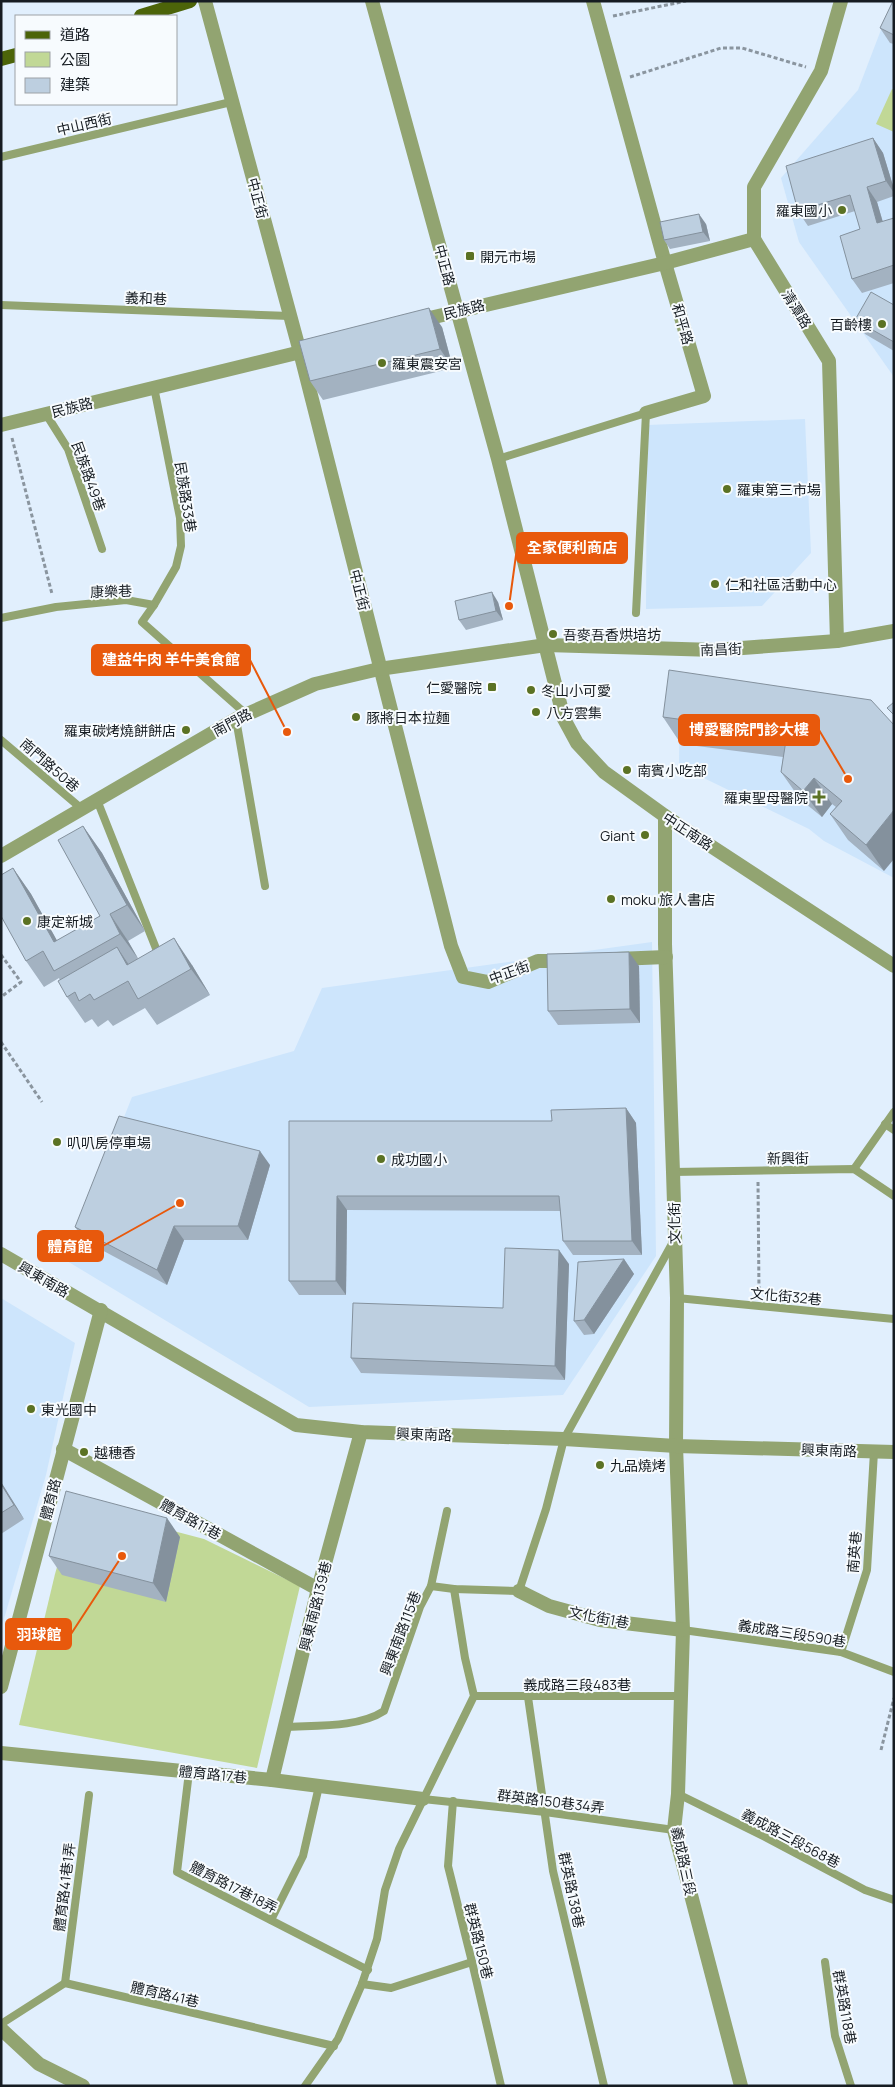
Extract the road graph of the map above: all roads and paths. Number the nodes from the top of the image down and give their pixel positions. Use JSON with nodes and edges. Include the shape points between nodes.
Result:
{"nodes":[{"id":1,"x":190,"y":1,"type":"edge"},
{"id":2,"x":205,"y":1,"type":"edge"},
{"id":3,"x":372,"y":1,"type":"edge"},
{"id":4,"x":593,"y":1,"type":"edge"},
{"id":5,"x":686,"y":1,"type":"edge"},
{"id":6,"x":841,"y":1,"type":"edge"},
{"id":7,"x":144,"y":15,"type":"edge"},
{"id":8,"x":598,"y":18,"type":"junction"},
{"id":9,"x":15,"y":55,"type":"edge"},
{"id":10,"x":1,"y":60,"type":"edge"},
{"id":11,"x":822,"y":71,"type":"junction"},
{"id":12,"x":615,"y":82,"type":"junction"},
{"id":13,"x":232,"y":102,"type":"junction"},
{"id":14,"x":1,"y":157,"type":"edge"},
{"id":15,"x":754,"y":239,"type":"junction"},
{"id":16,"x":665,"y":263,"type":"junction"},
{"id":17,"x":1,"y":305,"type":"edge"},
{"id":18,"x":457,"y":310,"type":"junction"},
{"id":19,"x":290,"y":316,"type":"junction"},
{"id":20,"x":402,"y":325,"type":"edge"},
{"id":21,"x":318,"y":347,"type":"edge"},
{"id":22,"x":300,"y":352,"type":"junction"},
{"id":23,"x":154,"y":387,"type":"junction"},
{"id":24,"x":646,"y":413,"type":"junction"},
{"id":25,"x":46,"y":414,"type":"junction"},
{"id":26,"x":5,"y":424,"type":"edge"},
{"id":27,"x":498,"y":459,"type":"junction"},
{"id":28,"x":102,"y":549,"type":"dead end"},
{"id":29,"x":154,"y":605,"type":"junction"},
{"id":30,"x":56,"y":607,"type":"junction"},
{"id":31,"x":636,"y":613,"type":"dead end"},
{"id":32,"x":1,"y":618,"type":"edge"},
{"id":33,"x":894,"y":631,"type":"edge"},
{"id":34,"x":837,"y":641,"type":"junction"},
{"id":35,"x":546,"y":645,"type":"junction"},
{"id":36,"x":379,"y":669,"type":"junction"},
{"id":37,"x":241,"y":716,"type":"junction"},
{"id":38,"x":1,"y":740,"type":"edge"},
{"id":39,"x":97,"y":800,"type":"junction"},
{"id":40,"x":82,"y":809,"type":"junction"},
{"id":41,"x":665,"y":816,"type":"junction"},
{"id":42,"x":1,"y":856,"type":"edge"},
{"id":43,"x":265,"y":886,"type":"dead end"},
{"id":44,"x":1,"y":955,"type":"edge"},
{"id":45,"x":159,"y":956,"type":"edge"},
{"id":46,"x":666,"y":957,"type":"junction"},
{"id":47,"x":607,"y":959,"type":"edge"},
{"id":48,"x":577,"y":960,"type":"edge"},
{"id":49,"x":894,"y":966,"type":"edge"},
{"id":50,"x":1,"y":998,"type":"edge"},
{"id":51,"x":1,"y":1042,"type":"edge"},
{"id":52,"x":42,"y":1102,"type":"dead end"},
{"id":53,"x":894,"y":1112,"type":"edge"},
{"id":54,"x":885,"y":1124,"type":"junction"},
{"id":55,"x":894,"y":1130,"type":"edge"},
{"id":56,"x":854,"y":1169,"type":"junction"},
{"id":57,"x":758,"y":1171,"type":"junction"},
{"id":58,"x":674,"y":1172,"type":"junction"},
{"id":59,"x":894,"y":1196,"type":"edge"},
{"id":60,"x":674,"y":1240,"type":"junction"},
{"id":61,"x":1,"y":1254,"type":"edge"},
{"id":62,"x":677,"y":1298,"type":"junction"},
{"id":63,"x":759,"y":1306,"type":"junction"},
{"id":64,"x":101,"y":1310,"type":"junction"},
{"id":65,"x":894,"y":1319,"type":"edge"},
{"id":66,"x":360,"y":1432,"type":"junction"},
{"id":67,"x":564,"y":1439,"type":"junction"},
{"id":68,"x":676,"y":1446,"type":"junction"},
{"id":69,"x":63,"y":1449,"type":"junction"},
{"id":70,"x":874,"y":1452,"type":"junction"},
{"id":71,"x":894,"y":1452,"type":"edge"},
{"id":72,"x":447,"y":1511,"type":"dead end"},
{"id":73,"x":431,"y":1586,"type":"junction"},
{"id":74,"x":318,"y":1589,"type":"junction"},
{"id":75,"x":454,"y":1589,"type":"junction"},
{"id":76,"x":520,"y":1591,"type":"junction"},
{"id":77,"x":683,"y":1630,"type":"junction"},
{"id":78,"x":842,"y":1652,"type":"junction"},
{"id":79,"x":894,"y":1672,"type":"edge"},
{"id":80,"x":1,"y":1687,"type":"edge"},
{"id":81,"x":474,"y":1696,"type":"junction"},
{"id":82,"x":680,"y":1696,"type":"junction"},
{"id":83,"x":528,"y":1697,"type":"junction"},
{"id":84,"x":894,"y":1698,"type":"edge"},
{"id":85,"x":284,"y":1727,"type":"junction"},
{"id":86,"x":881,"y":1750,"type":"dead end"},
{"id":87,"x":1,"y":1753,"type":"edge"},
{"id":88,"x":189,"y":1772,"type":"junction"},
{"id":89,"x":272,"y":1780,"type":"junction"},
{"id":90,"x":319,"y":1786,"type":"junction"},
{"id":91,"x":678,"y":1794,"type":"junction"},
{"id":92,"x":88,"y":1795,"type":"dead end"},
{"id":93,"x":423,"y":1799,"type":"junction"},
{"id":94,"x":453,"y":1801,"type":"junction"},
{"id":95,"x":545,"y":1812,"type":"junction"},
{"id":96,"x":674,"y":1830,"type":"junction"},
{"id":97,"x":894,"y":1900,"type":"edge"},
{"id":98,"x":271,"y":1920,"type":"junction"},
{"id":99,"x":472,"y":1962,"type":"junction"},
{"id":100,"x":825,"y":1962,"type":"dead end"},
{"id":101,"x":368,"y":1970,"type":"junction"},
{"id":102,"x":65,"y":1983,"type":"junction"},
{"id":103,"x":362,"y":1984,"type":"junction"},
{"id":104,"x":1,"y":2024,"type":"edge"},
{"id":105,"x":1,"y":2029,"type":"edge"},
{"id":106,"x":334,"y":2046,"type":"junction"},
{"id":107,"x":83,"y":2086,"type":"edge"},
{"id":108,"x":305,"y":2086,"type":"edge"},
{"id":109,"x":501,"y":2086,"type":"edge"},
{"id":110,"x":604,"y":2086,"type":"edge"},
{"id":111,"x":741,"y":2086,"type":"edge"},
{"id":112,"x":851,"y":2086,"type":"edge"}],
"edges":[{"from":1,"to":7,"type":"main road"},
{"from":2,"to":13,"type":"street","name":"中正街"},
{"from":3,"to":18,"type":"street","name":"中正路"},
{"from":4,"to":8,"type":"street","name":"和平路"},
{"from":5,"to":8,"type":"path"},
{"from":6,"to":11,"type":"street"},
{"from":8,"to":12,"type":"street","name":"和平路"},
{"from":9,"to":10,"type":"main road"},
{"from":11,"to":12,"type":"path","via":[[742,48],[721,48]]},
{"from":11,"to":15,"type":"street","via":[[754,187]]},
{"from":12,"to":16,"type":"street","name":"和平路"},
{"from":13,"to":14,"type":"lane","name":"中山西街"},
{"from":13,"to":19,"type":"street","name":"中正街"},
{"from":15,"to":16,"type":"street","name":"民族路"},
{"from":15,"to":34,"type":"street","name":"清潭路","via":[[829,361]]},
{"from":16,"to":18,"type":"street","name":"民族路"},
{"from":16,"to":24,"type":"street","name":"和平路","via":[[704,396]]},
{"from":17,"to":19,"type":"lane","name":"義和巷"},
{"from":18,"to":20,"type":"street","name":"民族路"},
{"from":18,"to":27,"type":"street","name":"中正路"},
{"from":19,"to":22,"type":"street","name":"中正街"},
{"from":21,"to":22,"type":"street","name":"民族路"},
{"from":22,"to":23,"type":"street","name":"民族路"},
{"from":22,"to":36,"type":"street","name":"中正街"},
{"from":23,"to":25,"type":"street","name":"民族路"},
{"from":23,"to":29,"type":"lane","name":"民族路33巷","via":[[180,518],[181,546],[176,567]]},
{"from":24,"to":27,"type":"lane"},
{"from":24,"to":31,"type":"lane"},
{"from":25,"to":26,"type":"street","name":"民族路"},
{"from":25,"to":28,"type":"lane","name":"民族路49巷","via":[[68,449]]},
{"from":26,"to":30,"type":"path"},
{"from":27,"to":35,"type":"street","name":"中正路"},
{"from":29,"to":30,"type":"lane","name":"康樂巷","via":[[126,600]]},
{"from":29,"to":37,"type":"lane","via":[[142,622]]},
{"from":30,"to":32,"type":"lane","name":"康樂巷"},
{"from":33,"to":34,"type":"street","name":"南昌街"},
{"from":34,"to":35,"type":"street","name":"南昌街","via":[[716,650]]},
{"from":35,"to":36,"type":"street","name":"南門路"},
{"from":35,"to":41,"type":"street","name":"中正南路","via":[[564,720],[577,743],[604,772]]},
{"from":36,"to":37,"type":"street","name":"南門路","via":[[315,684]]},
{"from":36,"to":48,"type":"street","name":"中正街","via":[[451,946],[462,977],[488,982],[538,962]]},
{"from":37,"to":39,"type":"street","name":"南門路"},
{"from":37,"to":43,"type":"lane"},
{"from":38,"to":40,"type":"lane","name":"南門路50巷"},
{"from":39,"to":40,"type":"street","name":"南門路"},
{"from":39,"to":45,"type":"lane"},
{"from":40,"to":42,"type":"street","name":"南門路"},
{"from":41,"to":46,"type":"street","name":"文化街"},
{"from":41,"to":49,"type":"street","name":"中正南路"},
{"from":44,"to":50,"type":"path","via":[[22,982]]},
{"from":46,"to":47,"type":"street"},
{"from":46,"to":58,"type":"street","name":"文化街"},
{"from":51,"to":52,"type":"path"},
{"from":53,"to":54,"type":"lane"},
{"from":54,"to":55,"type":"lane"},
{"from":54,"to":56,"type":"lane"},
{"from":56,"to":57,"type":"lane","name":"新興街"},
{"from":56,"to":59,"type":"lane"},
{"from":57,"to":58,"type":"lane","name":"新興街"},
{"from":57,"to":63,"type":"path"},
{"from":58,"to":60,"type":"street","name":"文化街"},
{"from":60,"to":62,"type":"street","name":"文化街"},
{"from":60,"to":67,"type":"lane"},
{"from":61,"to":64,"type":"street","name":"興東南路"},
{"from":62,"to":63,"type":"lane","name":"文化街32巷"},
{"from":62,"to":68,"type":"street","name":"文化街"},
{"from":63,"to":65,"type":"lane","name":"文化街32巷"},
{"from":64,"to":66,"type":"street","name":"興東南路","via":[[296,1425]]},
{"from":64,"to":69,"type":"street","name":"體育路"},
{"from":66,"to":67,"type":"street","name":"興東南路"},
{"from":66,"to":74,"type":"street","name":"興東南路139巷"},
{"from":67,"to":68,"type":"street","name":"興東南路"},
{"from":67,"to":76,"type":"lane"},
{"from":68,"to":70,"type":"street","name":"興東南路"},
{"from":68,"to":77,"type":"street","name":"文化街"},
{"from":69,"to":74,"type":"street","name":"體育路11巷"},
{"from":69,"to":80,"type":"street","name":"體育路"},
{"from":70,"to":71,"type":"street","name":"興東南路"},
{"from":70,"to":78,"type":"lane","name":"南英巷","via":[[867,1570]]},
{"from":72,"to":73,"type":"lane"},
{"from":73,"to":75,"type":"lane","name":"興東南路115巷"},
{"from":73,"to":85,"type":"lane","name":"興東南路115巷","via":[[420,1607],[384,1712],[372,1719]]},
{"from":74,"to":85,"type":"street","name":"興東南路139巷"},
{"from":75,"to":76,"type":"lane","name":"興東南路115巷"},
{"from":75,"to":81,"type":"lane"},
{"from":76,"to":77,"type":"street","name":"文化街1巷","via":[[549,1606],[600,1620]]},
{"from":77,"to":78,"type":"lane","name":"義成路三段590巷"},
{"from":77,"to":82,"type":"street","name":"義成路三段"},
{"from":78,"to":79,"type":"lane","name":"義成路三段590巷"},
{"from":81,"to":83,"type":"lane","name":"義成路三段483巷"},
{"from":81,"to":93,"type":"lane"},
{"from":82,"to":83,"type":"lane","name":"義成路三段483巷"},
{"from":82,"to":91,"type":"street","name":"義成路三段"},
{"from":83,"to":95,"type":"lane","name":"群英路138巷"},
{"from":84,"to":86,"type":"path"},
{"from":85,"to":89,"type":"street","name":"興東南路139巷"},
{"from":87,"to":88,"type":"street","name":"體育路17巷"},
{"from":88,"to":89,"type":"street","name":"體育路17巷"},
{"from":88,"to":98,"type":"lane","name":"體育路17巷18弄","via":[[177,1872]]},
{"from":89,"to":90,"type":"street","name":"體育路17巷"},
{"from":90,"to":93,"type":"street","name":"體育路17巷"},
{"from":90,"to":98,"type":"lane","via":[[303,1856]]},
{"from":91,"to":96,"type":"street","name":"義成路三段"},
{"from":91,"to":97,"type":"lane","name":"義成路三段568巷","via":[[865,1890]]},
{"from":92,"to":102,"type":"lane","name":"體育路41巷1弄"},
{"from":93,"to":94,"type":"lane","name":"群英路150巷34弄"},
{"from":93,"to":101,"type":"lane","via":[[399,1849],[385,1890]]},
{"from":94,"to":95,"type":"lane","name":"群英路150巷34弄"},
{"from":94,"to":99,"type":"lane","name":"群英路150巷","via":[[448,1866]]},
{"from":95,"to":96,"type":"lane","name":"群英路150巷34弄"},
{"from":95,"to":110,"type":"lane","name":"群英路138巷","via":[[553,1871]]},
{"from":96,"to":111,"type":"street","name":"義成路三段"},
{"from":98,"to":101,"type":"lane","name":"體育路17巷18弄"},
{"from":99,"to":103,"type":"lane","via":[[391,1988]]},
{"from":99,"to":109,"type":"lane","name":"群英路150巷"},
{"from":100,"to":112,"type":"lane","name":"群英路118巷","via":[[834,2036]]},
{"from":101,"to":103,"type":"lane"},
{"from":102,"to":104,"type":"lane"},
{"from":102,"to":106,"type":"lane","name":"體育路41巷"},
{"from":103,"to":106,"type":"lane"},
{"from":105,"to":107,"type":"street","via":[[39,2064]]},
{"from":106,"to":108,"type":"lane"}]}
